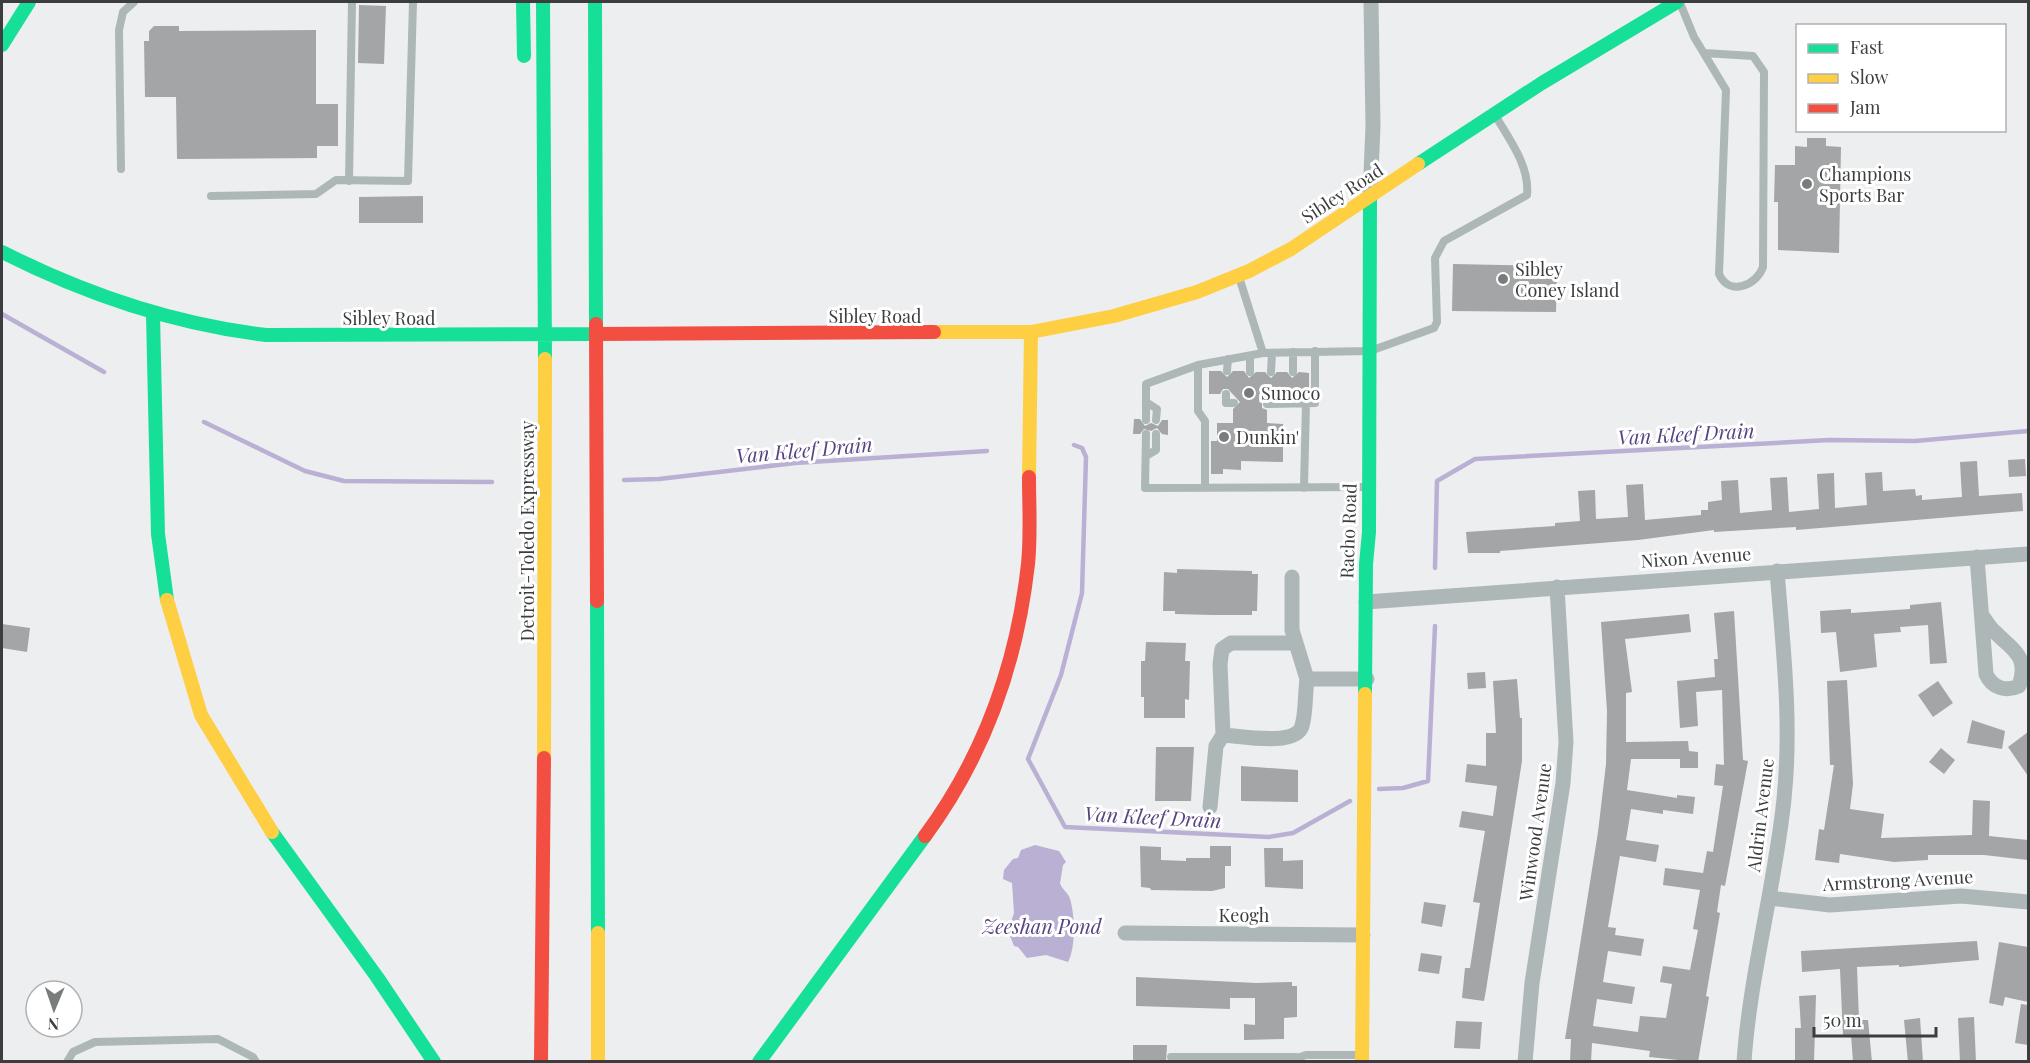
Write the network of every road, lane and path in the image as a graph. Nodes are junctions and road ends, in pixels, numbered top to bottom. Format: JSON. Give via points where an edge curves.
{"nodes":[{"id":1,"x":29,"y":2,"type":"edge"},
{"id":2,"x":134,"y":2,"type":"edge"},
{"id":3,"x":352,"y":2,"type":"edge"},
{"id":4,"x":413,"y":2,"type":"edge"},
{"id":5,"x":523,"y":2,"type":"edge"},
{"id":6,"x":543,"y":2,"type":"edge"},
{"id":7,"x":1371,"y":2,"type":"edge"},
{"id":8,"x":1678,"y":2,"type":"edge"},
{"id":9,"x":596,"y":3,"type":"edge"},
{"id":10,"x":2,"y":45,"type":"edge"},
{"id":11,"x":1704,"y":53,"type":"junction"},
{"id":12,"x":525,"y":75,"type":"dead end"},
{"id":13,"x":1495,"y":114,"type":"junction"},
{"id":14,"x":121,"y":169,"type":"dead end"},
{"id":15,"x":349,"y":181,"type":"junction"},
{"id":16,"x":212,"y":196,"type":"dead end"},
{"id":17,"x":1370,"y":197,"type":"junction"},
{"id":18,"x":531,"y":209,"type":"dead end"},
{"id":19,"x":2,"y":252,"type":"edge"},
{"id":20,"x":543,"y":271,"type":"junction"},
{"id":21,"x":1238,"y":276,"type":"junction"},
{"id":22,"x":153,"y":315,"type":"junction"},
{"id":23,"x":1031,"y":332,"type":"junction"},
{"id":24,"x":1315,"y":351,"type":"junction"},
{"id":25,"x":1370,"y":351,"type":"junction"},
{"id":26,"x":1293,"y":352,"type":"junction"},
{"id":27,"x":1267,"y":353,"type":"junction"},
{"id":28,"x":1250,"y":356,"type":"junction"},
{"id":29,"x":1228,"y":359,"type":"junction"},
{"id":30,"x":1198,"y":365,"type":"junction"},
{"id":31,"x":1227,"y":371,"type":"dead end"},
{"id":32,"x":1250,"y":372,"type":"dead end"},
{"id":33,"x":1271,"y":372,"type":"dead end"},
{"id":34,"x":1293,"y":372,"type":"dead end"},
{"id":35,"x":1226,"y":394,"type":"dead end"},
{"id":36,"x":1270,"y":401,"type":"dead end"},
{"id":37,"x":1146,"y":402,"type":"junction"},
{"id":38,"x":1234,"y":403,"type":"dead end"},
{"id":39,"x":1306,"y":403,"type":"junction"},
{"id":40,"x":1146,"y":420,"type":"dead end"},
{"id":41,"x":1156,"y":420,"type":"dead end"},
{"id":42,"x":1146,"y":434,"type":"dead end"},
{"id":43,"x":1156,"y":434,"type":"dead end"},
{"id":44,"x":1146,"y":456,"type":"junction"},
{"id":45,"x":1205,"y":486,"type":"junction"},
{"id":46,"x":1368,"y":487,"type":"junction"},
{"id":47,"x":1304,"y":488,"type":"junction"},
{"id":48,"x":2028,"y":554,"type":"edge"},
{"id":49,"x":1977,"y":557,"type":"junction"},
{"id":50,"x":1777,"y":571,"type":"junction"},
{"id":51,"x":1292,"y":577,"type":"dead end"},
{"id":52,"x":1557,"y":587,"type":"junction"},
{"id":53,"x":1366,"y":602,"type":"junction"},
{"id":54,"x":1983,"y":617,"type":"junction"},
{"id":55,"x":1296,"y":643,"type":"junction"},
{"id":56,"x":1307,"y":679,"type":"junction"},
{"id":57,"x":1366,"y":679,"type":"junction"},
{"id":58,"x":1223,"y":735,"type":"junction"},
{"id":59,"x":1210,"y":807,"type":"dead end"},
{"id":60,"x":1769,"y":898,"type":"junction"},
{"id":61,"x":2028,"y":902,"type":"edge"},
{"id":62,"x":1125,"y":933,"type":"dead end"},
{"id":63,"x":1363,"y":935,"type":"junction"},
{"id":64,"x":1171,"y":1057,"type":"dead end"},
{"id":65,"x":1362,"y":1058,"type":"edge"},
{"id":66,"x":1294,"y":1059,"type":"edge"},
{"id":67,"x":67,"y":1062,"type":"edge"},
{"id":68,"x":256,"y":1062,"type":"edge"},
{"id":69,"x":434,"y":1062,"type":"edge"},
{"id":70,"x":541,"y":1062,"type":"edge"},
{"id":71,"x":598,"y":1062,"type":"edge"},
{"id":72,"x":759,"y":1062,"type":"edge"},
{"id":73,"x":1525,"y":1062,"type":"edge"},
{"id":74,"x":1744,"y":1062,"type":"edge"}],
"edges":[{"from":1,"to":10,"type":"main road"},
{"from":2,"to":14,"type":"lane","via":[[123,12],[119,30]]},
{"from":3,"to":15,"type":"lane"},
{"from":4,"to":15,"type":"lane","via":[[408,181]]},
{"from":5,"to":12,"type":"main road"},
{"from":6,"to":20,"type":"main road","name":"Detroit-Toledo Expressway"},
{"from":7,"to":17,"type":"street","name":"Racho Road"},
{"from":8,"to":11,"type":"lane"},
{"from":8,"to":13,"type":"main road","name":"Sibley Road"},
{"from":9,"to":71,"type":"main road"},
{"from":11,"to":11,"type":"lane","via":[[1726,90],[1719,274],[1730,286],[1739,287],[1752,283],[1763,267],[1764,72],[1753,56]]},
{"from":13,"to":17,"type":"main road","name":"Sibley Road"},
{"from":13,"to":25,"type":"lane","via":[[1524,165],[1527,195],[1444,241],[1438,249],[1434,328]]},
{"from":15,"to":16,"type":"lane","via":[[336,180],[316,194]]},
{"from":17,"to":21,"type":"main road","name":"Sibley Road","via":[[1274,258]]},
{"from":17,"to":25,"type":"main road","name":"Racho Road"},
{"from":18,"to":20,"type":"main road"},
{"from":19,"to":22,"type":"main road","name":"Sibley Road","via":[[97,297]]},
{"from":20,"to":70,"type":"main road","name":"Detroit-Toledo Expressway","via":[[546,492]]},
{"from":21,"to":23,"type":"main road","name":"Sibley Road","via":[[1132,311]]},
{"from":21,"to":27,"type":"lane"},
{"from":22,"to":23,"type":"main road","name":"Sibley Road","via":[[209,328],[266,335]]},
{"from":22,"to":69,"type":"main road","via":[[158,534],[165,594],[201,715],[265,823]]},
{"from":23,"to":72,"type":"main road","via":[[1028,562],[1017,633],[991,720],[944,810]]},
{"from":24,"to":25,"type":"lane"},
{"from":24,"to":26,"type":"lane"},
{"from":24,"to":39,"type":"lane","via":[[1315,403]]},
{"from":25,"to":46,"type":"main road","name":"Racho Road"},
{"from":26,"to":27,"type":"lane"},
{"from":26,"to":34,"type":"lane"},
{"from":27,"to":28,"type":"lane"},
{"from":27,"to":33,"type":"lane"},
{"from":28,"to":29,"type":"lane"},
{"from":28,"to":32,"type":"lane"},
{"from":29,"to":30,"type":"lane"},
{"from":29,"to":31,"type":"lane"},
{"from":30,"to":37,"type":"lane","via":[[1146,384]]},
{"from":30,"to":45,"type":"lane","via":[[1198,411],[1205,420]]},
{"from":35,"to":38,"type":"lane","via":[[1226,403]]},
{"from":36,"to":39,"type":"lane","via":[[1293,399]]},
{"from":37,"to":40,"type":"lane"},
{"from":37,"to":41,"type":"lane","via":[[1157,409]]},
{"from":39,"to":47,"type":"lane"},
{"from":42,"to":44,"type":"lane"},
{"from":43,"to":44,"type":"lane","via":[[1156,450]]},
{"from":44,"to":45,"type":"lane","via":[[1145,488]]},
{"from":45,"to":47,"type":"lane"},
{"from":46,"to":47,"type":"lane"},
{"from":46,"to":53,"type":"main road","name":"Racho Road"},
{"from":48,"to":49,"type":"street","name":"Nixon Avenue"},
{"from":49,"to":50,"type":"street","name":"Nixon Avenue"},
{"from":49,"to":54,"type":"street"},
{"from":50,"to":52,"type":"street","name":"Nixon Avenue"},
{"from":50,"to":60,"type":"street","name":"Aldrin Avenue","via":[[1788,743]]},
{"from":51,"to":55,"type":"street","via":[[1292,630]]},
{"from":52,"to":53,"type":"street","name":"Nixon Avenue"},
{"from":52,"to":73,"type":"street","name":"Winwood Avenue","via":[[1566,742],[1532,983]]},
{"from":53,"to":57,"type":"main road","name":"Racho Road"},
{"from":54,"to":54,"type":"street","via":[[1989,681],[2007,689],[2019,686],[2027,675],[2025,655],[1995,633]]},
{"from":55,"to":56,"type":"street"},
{"from":55,"to":58,"type":"street","via":[[1231,643],[1222,649]]},
{"from":56,"to":57,"type":"street"},
{"from":56,"to":58,"type":"street","via":[[1298,733],[1286,739]]},
{"from":57,"to":63,"type":"main road","name":"Racho Road"},
{"from":58,"to":59,"type":"street","via":[[1216,746]]},
{"from":60,"to":61,"type":"street","name":"Armstrong Avenue","via":[[1830,905],[1961,896]]},
{"from":60,"to":74,"type":"street","name":"Aldrin Avenue"},
{"from":62,"to":63,"type":"street","name":"Keogh"},
{"from":63,"to":65,"type":"main road","name":"Racho Road"},
{"from":64,"to":66,"type":"lane"},
{"from":65,"to":66,"type":"lane","via":[[1306,1055]]},
{"from":67,"to":68,"type":"lane","via":[[73,1052],[95,1042],[218,1039]]}]}
